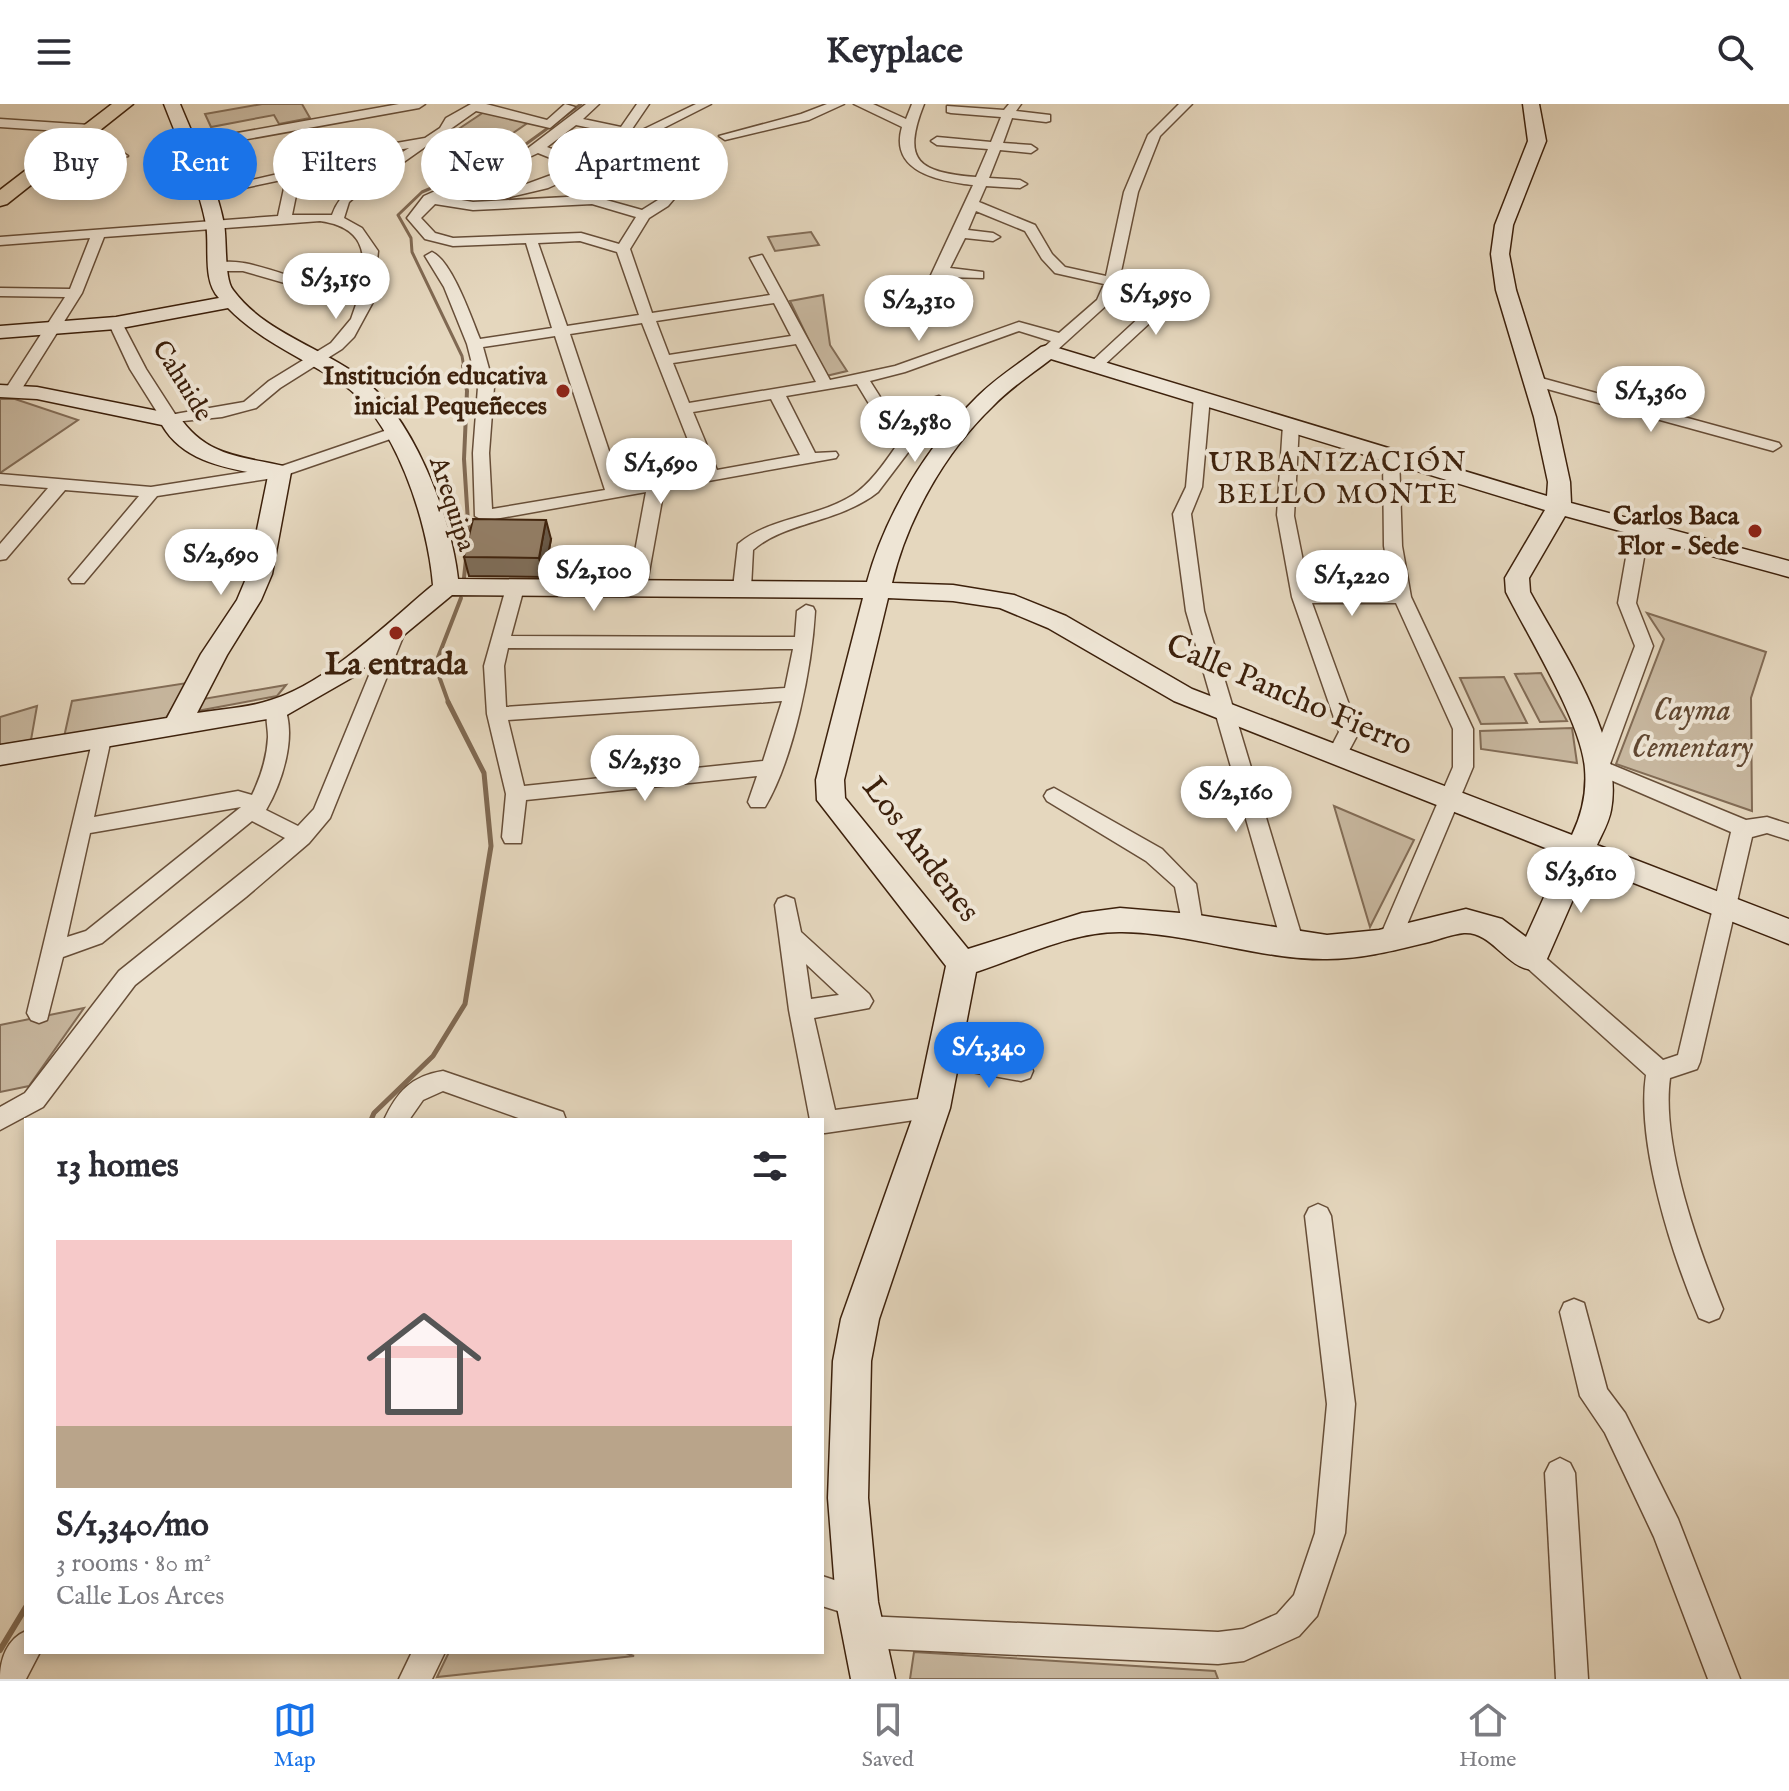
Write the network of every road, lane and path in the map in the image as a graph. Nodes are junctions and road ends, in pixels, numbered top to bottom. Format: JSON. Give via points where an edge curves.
{"nodes":[{"id":1,"x":103,"y":104,"type":"edge"},
{"id":2,"x":124,"y":104,"type":"edge"},
{"id":3,"x":172,"y":104,"type":"edge"},
{"id":4,"x":419,"y":104,"type":"edge"},
{"id":5,"x":573,"y":104,"type":"edge"},
{"id":6,"x":593,"y":104,"type":"edge"},
{"id":7,"x":643,"y":104,"type":"edge"},
{"id":8,"x":705,"y":104,"type":"edge"},
{"id":9,"x":838,"y":104,"type":"edge"},
{"id":10,"x":860,"y":104,"type":"edge"},
{"id":11,"x":918,"y":104,"type":"edge"},
{"id":12,"x":1186,"y":104,"type":"edge"},
{"id":13,"x":1531,"y":104,"type":"edge"},
{"id":14,"x":399,"y":106,"type":"edge"},
{"id":15,"x":476,"y":106,"type":"edge"},
{"id":16,"x":951,"y":109,"type":"dead end"},
{"id":17,"x":1012,"y":109,"type":"edge"},
{"id":18,"x":1046,"y":118,"type":"dead end"},
{"id":19,"x":327,"y":119,"type":"junction"},
{"id":20,"x":572,"y":120,"type":"junction"},
{"id":21,"x":906,"y":124,"type":"junction"},
{"id":22,"x":3,"y":126,"type":"edge"},
{"id":23,"x":81,"y":128,"type":"junction"},
{"id":24,"x":181,"y":128,"type":"edge"},
{"id":25,"x":334,"y":128,"type":"edge"},
{"id":26,"x":446,"y":128,"type":"edge"},
{"id":27,"x":614,"y":128,"type":"edge"},
{"id":28,"x":626,"y":128,"type":"edge"},
{"id":29,"x":656,"y":128,"type":"edge"},
{"id":30,"x":257,"y":132,"type":"edge"},
{"id":31,"x":728,"y":135,"type":"edge"},
{"id":32,"x":937,"y":141,"type":"dead end"},
{"id":33,"x":421,"y":146,"type":"edge"},
{"id":34,"x":995,"y":146,"type":"junction"},
{"id":35,"x":537,"y":148,"type":"junction"},
{"id":36,"x":1031,"y":149,"type":"dead end"},
{"id":37,"x":532,"y":151,"type":"edge"},
{"id":38,"x":548,"y":152,"type":"edge"},
{"id":39,"x":24,"y":169,"type":"edge"},
{"id":40,"x":24,"y":177,"type":"edge"},
{"id":41,"x":980,"y":181,"type":"junction"},
{"id":42,"x":548,"y":183,"type":"edge"},
{"id":43,"x":1020,"y":184,"type":"dead end"},
{"id":44,"x":0,"y":185,"type":"edge"},
{"id":45,"x":0,"y":200,"type":"edge"},
{"id":46,"x":208,"y":200,"type":"edge"},
{"id":47,"x":289,"y":200,"type":"edge"},
{"id":48,"x":428,"y":200,"type":"edge"},
{"id":49,"x":435,"y":200,"type":"edge"},
{"id":50,"x":593,"y":200,"type":"joint"},
{"id":51,"x":666,"y":200,"type":"edge"},
{"id":52,"x":971,"y":204,"type":"junction"},
{"id":53,"x":473,"y":206,"type":"junction"},
{"id":54,"x":644,"y":215,"type":"junction"},
{"id":55,"x":285,"y":217,"type":"junction"},
{"id":56,"x":337,"y":219,"type":"junction"},
{"id":57,"x":215,"y":225,"type":"junction"},
{"id":58,"x":960,"y":233,"type":"junction"},
{"id":59,"x":98,"y":235,"type":"junction"},
{"id":60,"x":993,"y":237,"type":"dead end"},
{"id":61,"x":0,"y":241,"type":"edge"},
{"id":62,"x":532,"y":244,"type":"dead end"},
{"id":63,"x":623,"y":249,"type":"junction"},
{"id":64,"x":432,"y":256,"type":"dead end"},
{"id":65,"x":757,"y":258,"type":"dead end"},
{"id":66,"x":217,"y":267,"type":"junction"},
{"id":67,"x":941,"y":272,"type":"junction"},
{"id":68,"x":978,"y":275,"type":"dead end"},
{"id":69,"x":1174,"y":278,"type":"dead end"},
{"id":70,"x":1112,"y":281,"type":"junction"},
{"id":71,"x":0,"y":292,"type":"edge"},
{"id":72,"x":75,"y":293,"type":"junction"},
{"id":73,"x":366,"y":293,"type":"junction"},
{"id":74,"x":778,"y":298,"type":"junction"},
{"id":75,"x":231,"y":301,"type":"junction"},
{"id":76,"x":923,"y":308,"type":"dead end"},
{"id":77,"x":647,"y":318,"type":"junction"},
{"id":78,"x":116,"y":324,"type":"junction"},
{"id":79,"x":50,"y":331,"type":"junction"},
{"id":80,"x":0,"y":332,"type":"edge"},
{"id":81,"x":561,"y":332,"type":"junction"},
{"id":82,"x":800,"y":339,"type":"junction"},
{"id":83,"x":475,"y":344,"type":"junction"},
{"id":84,"x":1055,"y":345,"type":"junction"},
{"id":85,"x":318,"y":359,"type":"junction"},
{"id":86,"x":664,"y":360,"type":"junction"},
{"id":87,"x":1096,"y":365,"type":"junction"},
{"id":88,"x":861,"y":379,"type":"junction"},
{"id":89,"x":1534,"y":381,"type":"junction"},
{"id":90,"x":825,"y":385,"type":"junction"},
{"id":91,"x":6,"y":391,"type":"edge"},
{"id":92,"x":776,"y":393,"type":"junction"},
{"id":93,"x":1202,"y":397,"type":"junction"},
{"id":94,"x":939,"y":401,"type":"dead end"},
{"id":95,"x":683,"y":409,"type":"junction"},
{"id":96,"x":170,"y":420,"type":"junction"},
{"id":97,"x":919,"y":425,"type":"junction"},
{"id":98,"x":1291,"y":425,"type":"junction"},
{"id":99,"x":396,"y":432,"type":"junction"},
{"id":100,"x":1773,"y":446,"type":"dead end"},
{"id":101,"x":830,"y":455,"type":"dead end"},
{"id":102,"x":1391,"y":455,"type":"junction"},
{"id":103,"x":810,"y":459,"type":"junction"},
{"id":104,"x":278,"y":471,"type":"junction"},
{"id":105,"x":711,"y":476,"type":"junction"},
{"id":106,"x":0,"y":479,"type":"edge"},
{"id":107,"x":61,"y":484,"type":"junction"},
{"id":108,"x":656,"y":486,"type":"junction"},
{"id":109,"x":151,"y":492,"type":"junction"},
{"id":110,"x":615,"y":493,"type":"junction"},
{"id":111,"x":1559,"y":507,"type":"junction"},
{"id":112,"x":1640,"y":529,"type":"junction"},
{"id":113,"x":0,"y":555,"type":"edge"},
{"id":114,"x":1789,"y":569,"type":"edge"},
{"id":115,"x":78,"y":579,"type":"dead end"},
{"id":116,"x":446,"y":587,"type":"junction"},
{"id":117,"x":515,"y":588,"type":"junction"},
{"id":118,"x":735,"y":588,"type":"junction"},
{"id":119,"x":637,"y":589,"type":"junction"},
{"id":120,"x":880,"y":590,"type":"junction"},
{"id":121,"x":1301,"y":597,"type":"junction"},
{"id":122,"x":1402,"y":597,"type":"junction"},
{"id":123,"x":806,"y":611,"type":"dead end"},
{"id":124,"x":398,"y":627,"type":"junction"},
{"id":125,"x":500,"y":642,"type":"junction"},
{"id":126,"x":805,"y":643,"type":"junction"},
{"id":127,"x":793,"y":694,"type":"junction"},
{"id":128,"x":276,"y":709,"type":"junction"},
{"id":129,"x":1224,"y":711,"type":"junction"},
{"id":130,"x":497,"y":714,"type":"junction"},
{"id":131,"x":176,"y":727,"type":"junction"},
{"id":132,"x":1599,"y":734,"type":"junction"},
{"id":133,"x":101,"y":739,"type":"junction"},
{"id":134,"x":0,"y":755,"type":"edge"},
{"id":135,"x":1337,"y":755,"type":"junction"},
{"id":136,"x":771,"y":767,"type":"junction"},
{"id":137,"x":1599,"y":767,"type":"junction"},
{"id":138,"x":516,"y":794,"type":"junction"},
{"id":139,"x":1054,"y":796,"type":"dead end"},
{"id":140,"x":1449,"y":798,"type":"junction"},
{"id":141,"x":758,"y":802,"type":"dead end"},
{"id":142,"x":255,"y":808,"type":"junction"},
{"id":143,"x":81,"y":827,"type":"junction"},
{"id":144,"x":1743,"y":828,"type":"junction"},
{"id":145,"x":1789,"y":832,"type":"edge"},
{"id":146,"x":301,"y":837,"type":"junction"},
{"id":147,"x":513,"y":837,"type":"dead end"},
{"id":148,"x":1581,"y":850,"type":"junction"},
{"id":149,"x":786,"y":905,"type":"dead end"},
{"id":150,"x":1726,"y":907,"type":"junction"},
{"id":151,"x":1192,"y":926,"type":"junction"},
{"id":152,"x":1789,"y":932,"type":"edge"},
{"id":153,"x":793,"y":938,"type":"junction"},
{"id":154,"x":1390,"y":939,"type":"junction"},
{"id":155,"x":1293,"y":944,"type":"junction"},
{"id":156,"x":53,"y":951,"type":"junction"},
{"id":157,"x":1532,"y":959,"type":"junction"},
{"id":158,"x":962,"y":964,"type":"junction"},
{"id":159,"x":801,"y":1010,"type":"junction"},
{"id":160,"x":39,"y":1013,"type":"dead end"},
{"id":161,"x":944,"y":1057,"type":"junction"},
{"id":162,"x":1021,"y":1071,"type":"dead end"},
{"id":163,"x":1659,"y":1071,"type":"junction"},
{"id":164,"x":933,"y":1108,"type":"junction"},
{"id":165,"x":397,"y":1118,"type":"edge"},
{"id":166,"x":548,"y":1118,"type":"edge"},
{"id":167,"x":822,"y":1118,"type":"edge"},
{"id":168,"x":0,"y":1119,"type":"edge"},
{"id":169,"x":824,"y":1122,"type":"edge"},
{"id":170,"x":1318,"y":1216,"type":"dead end"},
{"id":171,"x":1709,"y":1309,"type":"dead end"},
{"id":172,"x":1574,"y":1312,"type":"dead end"},
{"id":173,"x":1560,"y":1473,"type":"dead end"},
{"id":174,"x":848,"y":1608,"type":"edge"},
{"id":175,"x":24,"y":1651,"type":"edge"},
{"id":176,"x":8,"y":1679,"type":"edge"},
{"id":177,"x":873,"y":1679,"type":"edge"},
{"id":178,"x":1572,"y":1679,"type":"edge"},
{"id":179,"x":1724,"y":1679,"type":"edge"}],
"edges":[{"from":1,"to":23,"type":"main road"},
{"from":2,"to":23,"type":"main road"},
{"from":3,"to":24,"type":"street","name":"Arequipa"},
{"from":4,"to":14,"type":"street"},
{"from":5,"to":15,"type":"street","via":[[550,124]]},
{"from":6,"to":20,"type":"street"},
{"from":7,"to":28,"type":"street"},
{"from":8,"to":29,"type":"street"},
{"from":9,"to":31,"type":"street"},
{"from":10,"to":21,"type":"street"},
{"from":11,"to":21,"type":"street"},
{"from":12,"to":70,"type":"street","via":[[1154,135],[1131,192]]},
{"from":13,"to":89,"type":"street","via":[[1537,141],[1504,225],[1500,254]]},
{"from":14,"to":19,"type":"street"},
{"from":15,"to":26,"type":"street"},
{"from":16,"to":17,"type":"street"},
{"from":17,"to":18,"type":"street"},
{"from":17,"to":34,"type":"street"},
{"from":19,"to":25,"type":"street"},
{"from":19,"to":30,"type":"street"},
{"from":20,"to":27,"type":"street"},
{"from":20,"to":35,"type":"street"},
{"from":21,"to":41,"type":"street","via":[[906,157],[914,164],[942,176]]},
{"from":22,"to":23,"type":"street"},
{"from":32,"to":34,"type":"street"},
{"from":33,"to":56,"type":"street","via":[[352,192]]},
{"from":34,"to":36,"type":"street"},
{"from":34,"to":41,"type":"street"},
{"from":35,"to":37,"type":"street"},
{"from":35,"to":38,"type":"street"},
{"from":39,"to":44,"type":"main road"},
{"from":40,"to":45,"type":"main road"},
{"from":41,"to":43,"type":"street"},
{"from":41,"to":52,"type":"street"},
{"from":42,"to":53,"type":"street"},
{"from":46,"to":57,"type":"street","name":"Arequipa"},
{"from":47,"to":55,"type":"street"},
{"from":48,"to":63,"type":"street","via":[[414,218],[437,240],[581,237]]},
{"from":49,"to":53,"type":"street"},
{"from":50,"to":53,"type":"street"},
{"from":50,"to":54,"type":"street"},
{"from":51,"to":54,"type":"street"},
{"from":52,"to":58,"type":"street"},
{"from":52,"to":70,"type":"street","via":[[1030,228],[1057,271]]},
{"from":54,"to":63,"type":"street"},
{"from":55,"to":56,"type":"street"},
{"from":55,"to":57,"type":"street"},
{"from":56,"to":73,"type":"street","via":[[368,244]]},
{"from":57,"to":59,"type":"street"},
{"from":57,"to":66,"type":"street","name":"Arequipa"},
{"from":58,"to":60,"type":"street"},
{"from":58,"to":67,"type":"street"},
{"from":59,"to":61,"type":"street"},
{"from":59,"to":72,"type":"street"},
{"from":62,"to":81,"type":"street"},
{"from":63,"to":77,"type":"street"},
{"from":64,"to":83,"type":"street"},
{"from":65,"to":74,"type":"street"},
{"from":66,"to":73,"type":"street","via":[[244,267],[309,286]]},
{"from":66,"to":75,"type":"street","name":"Arequipa","via":[[221,289]]},
{"from":67,"to":68,"type":"street"},
{"from":67,"to":76,"type":"street"},
{"from":69,"to":87,"type":"street","via":[[1162,304]]},
{"from":70,"to":84,"type":"street","via":[[1103,302]]},
{"from":71,"to":72,"type":"street"},
{"from":72,"to":79,"type":"street"},
{"from":73,"to":85,"type":"street","via":[[357,326]]},
{"from":74,"to":77,"type":"street"},
{"from":74,"to":82,"type":"street"},
{"from":75,"to":78,"type":"street"},
{"from":75,"to":85,"type":"street","name":"Arequipa","via":[[271,334]]},
{"from":77,"to":81,"type":"street"},
{"from":77,"to":86,"type":"street"},
{"from":78,"to":79,"type":"street"},
{"from":78,"to":96,"type":"street","name":"Cahuide"},
{"from":79,"to":80,"type":"street"},
{"from":79,"to":91,"type":"street"},
{"from":81,"to":83,"type":"street"},
{"from":81,"to":110,"type":"street"},
{"from":82,"to":86,"type":"street"},
{"from":82,"to":90,"type":"street"},
{"from":83,"to":110,"type":"street","via":[[486,387],[484,516]]},
{"from":84,"to":87,"type":"street"},
{"from":84,"to":88,"type":"street","via":[[1019,326]]},
{"from":84,"to":120,"type":"street","via":[[985,401],[933,464],[888,549]]},
{"from":85,"to":96,"type":"street","via":[[250,404]]},
{"from":85,"to":99,"type":"street","name":"Arequipa","via":[[381,406]]},
{"from":86,"to":95,"type":"street"},
{"from":87,"to":93,"type":"street"},
{"from":88,"to":90,"type":"street"},
{"from":88,"to":97,"type":"street","via":[[883,414]]},
{"from":89,"to":100,"type":"street"},
{"from":89,"to":111,"type":"street","via":[[1559,482]]},
{"from":90,"to":92,"type":"street"},
{"from":91,"to":96,"type":"street"},
{"from":92,"to":95,"type":"street"},
{"from":92,"to":103,"type":"street"},
{"from":93,"to":98,"type":"street"},
{"from":93,"to":129,"type":"street","via":[[1194,487],[1182,514],[1195,611]]},
{"from":94,"to":97,"type":"street"},
{"from":95,"to":105,"type":"street"},
{"from":96,"to":104,"type":"street","name":"Cahuide","via":[[181,438],[204,453]]},
{"from":97,"to":118,"type":"street","via":[[860,500],[758,536],[744,548]]},
{"from":98,"to":102,"type":"street"},
{"from":98,"to":121,"type":"street","via":[[1287,517]]},
{"from":99,"to":104,"type":"street"},
{"from":99,"to":116,"type":"street","name":"Arequipa","via":[[422,486],[442,547]]},
{"from":101,"to":103,"type":"street"},
{"from":102,"to":111,"type":"street"},
{"from":102,"to":122,"type":"street","via":[[1393,546]]},
{"from":103,"to":105,"type":"street"},
{"from":104,"to":109,"type":"street"},
{"from":104,"to":131,"type":"street","via":[[260,574]]},
{"from":105,"to":108,"type":"street"},
{"from":106,"to":107,"type":"street"},
{"from":107,"to":109,"type":"street"},
{"from":107,"to":113,"type":"street"},
{"from":108,"to":110,"type":"street"},
{"from":108,"to":119,"type":"street"},
{"from":109,"to":115,"type":"street"},
{"from":111,"to":112,"type":"street"},
{"from":111,"to":132,"type":"street","via":[[1517,578],[1518,592]]},
{"from":112,"to":114,"type":"street"},
{"from":112,"to":132,"type":"street","via":[[1627,603],[1644,646]]},
{"from":116,"to":117,"type":"street","name":"Calle Pancho Fierro"},
{"from":116,"to":124,"type":"street"},
{"from":117,"to":119,"type":"street","name":"Calle Pancho Fierro"},
{"from":117,"to":125,"type":"street"},
{"from":118,"to":119,"type":"street","name":"Calle Pancho Fierro"},
{"from":118,"to":120,"type":"street","name":"Calle Pancho Fierro"},
{"from":120,"to":129,"type":"street","name":"Calle Pancho Fierro","via":[[1005,601],[1057,622],[1183,695]]},
{"from":120,"to":158,"type":"street","name":"Los Andenes","via":[[830,780],[831,800]]},
{"from":121,"to":122,"type":"street"},
{"from":121,"to":135,"type":"street","via":[[1349,732]]},
{"from":122,"to":140,"type":"street","via":[[1463,729],[1463,767]]},
{"from":123,"to":126,"type":"street"},
{"from":124,"to":128,"type":"street","via":[[333,680]]},
{"from":124,"to":146,"type":"street","via":[[323,813]]},
{"from":125,"to":126,"type":"street"},
{"from":125,"to":130,"type":"street","via":[[494,666]]},
{"from":126,"to":127,"type":"street"},
{"from":127,"to":130,"type":"street"},
{"from":127,"to":136,"type":"street"},
{"from":128,"to":131,"type":"street"},
{"from":128,"to":142,"type":"street","via":[[273,771]]},
{"from":129,"to":135,"type":"street","name":"Calle Pancho Fierro"},
{"from":129,"to":155,"type":"street"},
{"from":130,"to":138,"type":"street"},
{"from":131,"to":133,"type":"street"},
{"from":132,"to":137,"type":"street"},
{"from":133,"to":134,"type":"street"},
{"from":133,"to":143,"type":"street"},
{"from":135,"to":140,"type":"street","name":"Calle Pancho Fierro"},
{"from":136,"to":138,"type":"street"},
{"from":136,"to":141,"type":"street"},
{"from":137,"to":144,"type":"street"},
{"from":137,"to":148,"type":"street","via":[[1597,812]]},
{"from":138,"to":147,"type":"street"},
{"from":139,"to":151,"type":"street","via":[[1154,855],[1185,884]]},
{"from":140,"to":148,"type":"street","name":"Calle Pancho Fierro"},
{"from":140,"to":154,"type":"street"},
{"from":142,"to":143,"type":"street","via":[[238,799]]},
{"from":142,"to":146,"type":"street"},
{"from":142,"to":156,"type":"street","via":[[94,937]]},
{"from":143,"to":156,"type":"street"},
{"from":144,"to":145,"type":"street","via":[[1767,825]]},
{"from":144,"to":150,"type":"street"},
{"from":146,"to":168,"type":"street","via":[[127,978],[34,1100]]},
{"from":148,"to":150,"type":"street","name":"Calle Pancho Fierro"},
{"from":148,"to":157,"type":"street"},
{"from":149,"to":153,"type":"street"},
{"from":150,"to":152,"type":"street","name":"Calle Pancho Fierro"},
{"from":150,"to":163,"type":"street","via":[[1688,1062]]},
{"from":151,"to":155,"type":"street"},
{"from":151,"to":158,"type":"street","via":[[1100,921]]},
{"from":153,"to":159,"type":"street"},
{"from":153,"to":159,"type":"street","via":[[861,1001]]},
{"from":154,"to":155,"type":"street","via":[[1356,946]]},
{"from":154,"to":157,"type":"street","via":[[1466,921],[1491,927]]},
{"from":156,"to":160,"type":"street"},
{"from":157,"to":163,"type":"street"},
{"from":158,"to":161,"type":"street"},
{"from":159,"to":167,"type":"street"},
{"from":161,"to":162,"type":"street"},
{"from":161,"to":164,"type":"street"},
{"from":163,"to":171,"type":"street","via":[[1655,1102],[1665,1158]]},
{"from":164,"to":169,"type":"street"},
{"from":164,"to":174,"type":"street","via":[[860,1319],[852,1361]]},
{"from":165,"to":166,"type":"street","via":[[416,1089],[443,1081]]},
{"from":170,"to":174,"type":"street","via":[[1341,1404],[1330,1533],[1306,1605],[1288,1625],[1244,1645],[1218,1648]]},
{"from":172,"to":179,"type":"street","via":[[1594,1396],[1615,1423],[1667,1530]]},
{"from":173,"to":178,"type":"street"},
{"from":174,"to":177,"type":"street"},
{"from":175,"to":176,"type":"street"}]}
